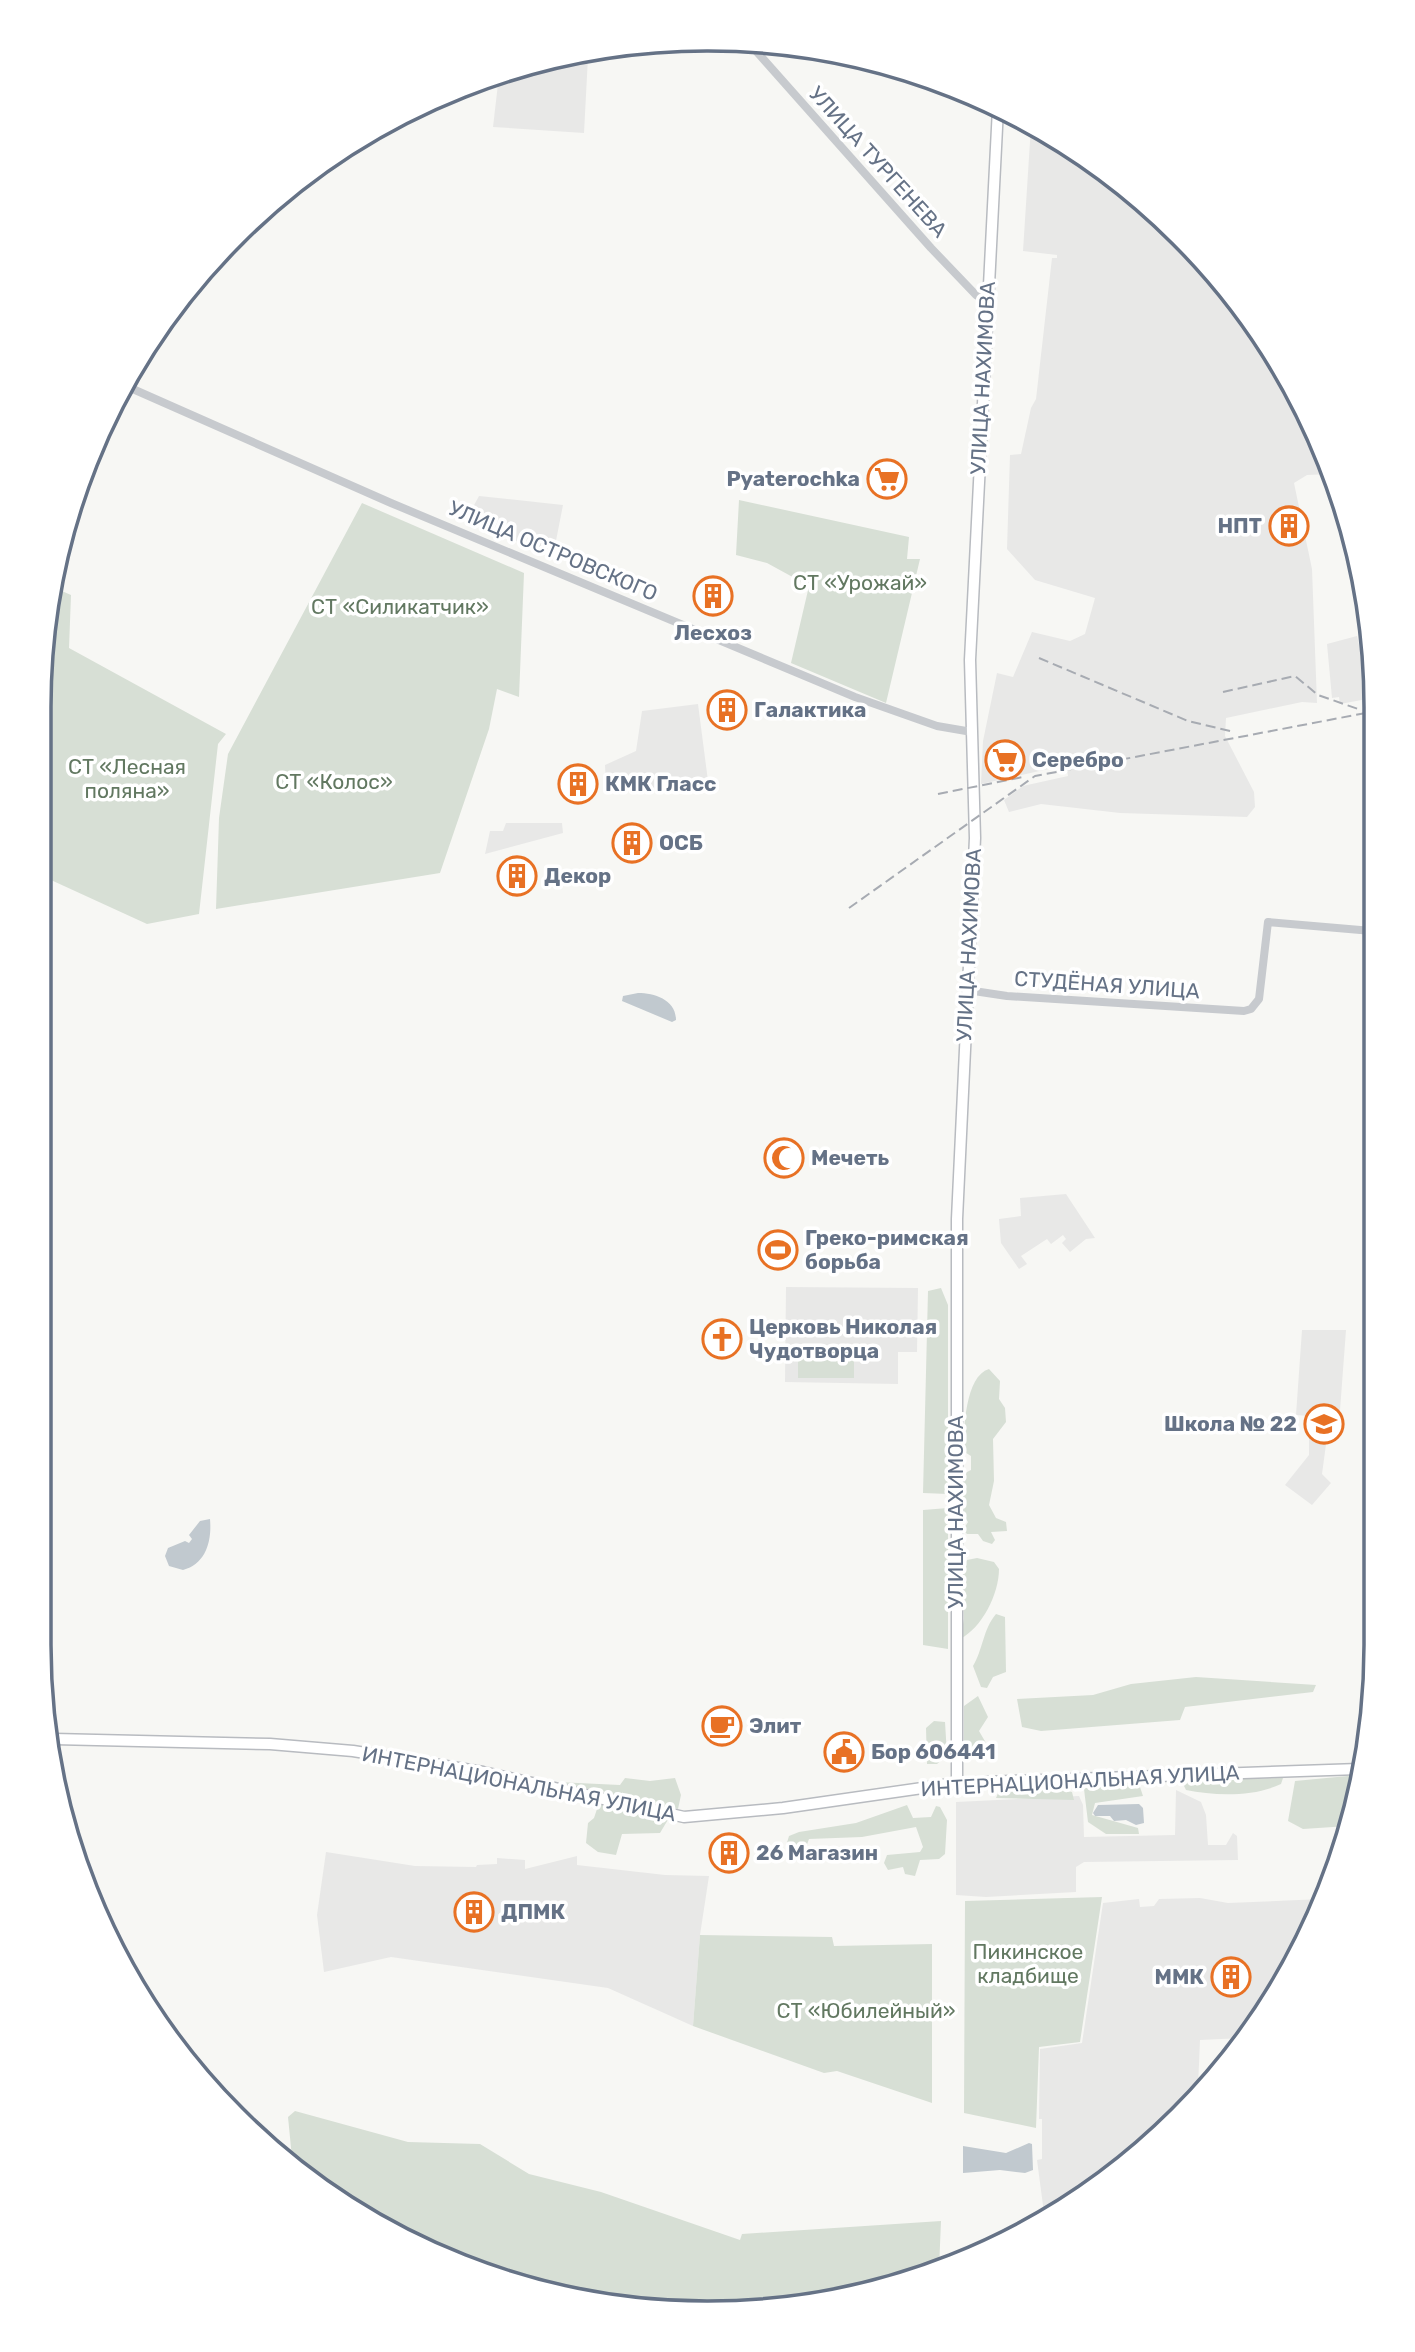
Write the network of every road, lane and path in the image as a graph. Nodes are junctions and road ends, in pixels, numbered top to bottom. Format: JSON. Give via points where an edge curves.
{"nodes":[{"id":1,"x":758,"y":53,"type":"edge"},
{"id":2,"x":997,"y":118,"type":"edge"},
{"id":3,"x":986,"y":301,"type":"junction"},
{"id":4,"x":134,"y":389,"type":"edge"},
{"id":5,"x":972,"y":732,"type":"junction"},
{"id":6,"x":1364,"y":931,"type":"edge"},
{"id":7,"x":967,"y":990,"type":"junction"},
{"id":8,"x":57,"y":1739,"type":"edge"},
{"id":9,"x":1353,"y":1769,"type":"edge"},
{"id":10,"x":957,"y":1783,"type":"junction"}],
"edges":[{"from":1,"to":3,"type":"street","name":"УЛИЦА ТУРГЕНЕВА","via":[[931,248]]},
{"from":2,"to":3,"type":"main road","name":"УЛИЦА НАХИМОВА"},
{"from":3,"to":5,"type":"main road","name":"УЛИЦА НАХИМОВА","via":[[971,618]]},
{"from":4,"to":5,"type":"street","name":"УЛИЦА ОСТРОВСКОГО","via":[[391,503],[855,697],[916,719]]},
{"from":5,"to":7,"type":"main road","name":"УЛИЦА НАХИМОВА","via":[[974,848]]},
{"from":6,"to":7,"type":"street","name":"СТУДЁНАЯ УЛИЦА","via":[[1268,922],[1259,999],[1244,1011]]},
{"from":7,"to":10,"type":"main road","name":"УЛИЦА НАХИМОВА","via":[[957,1230]]},
{"from":8,"to":10,"type":"main road","name":"ИНТЕРНАЦИОНАЛЬНАЯ УЛИЦА","via":[[270,1744],[353,1751],[483,1772],[684,1817]]},
{"from":9,"to":10,"type":"main road","name":"ИНТЕРНАЦИОНАЛЬНАЯ УЛИЦА"}]}
